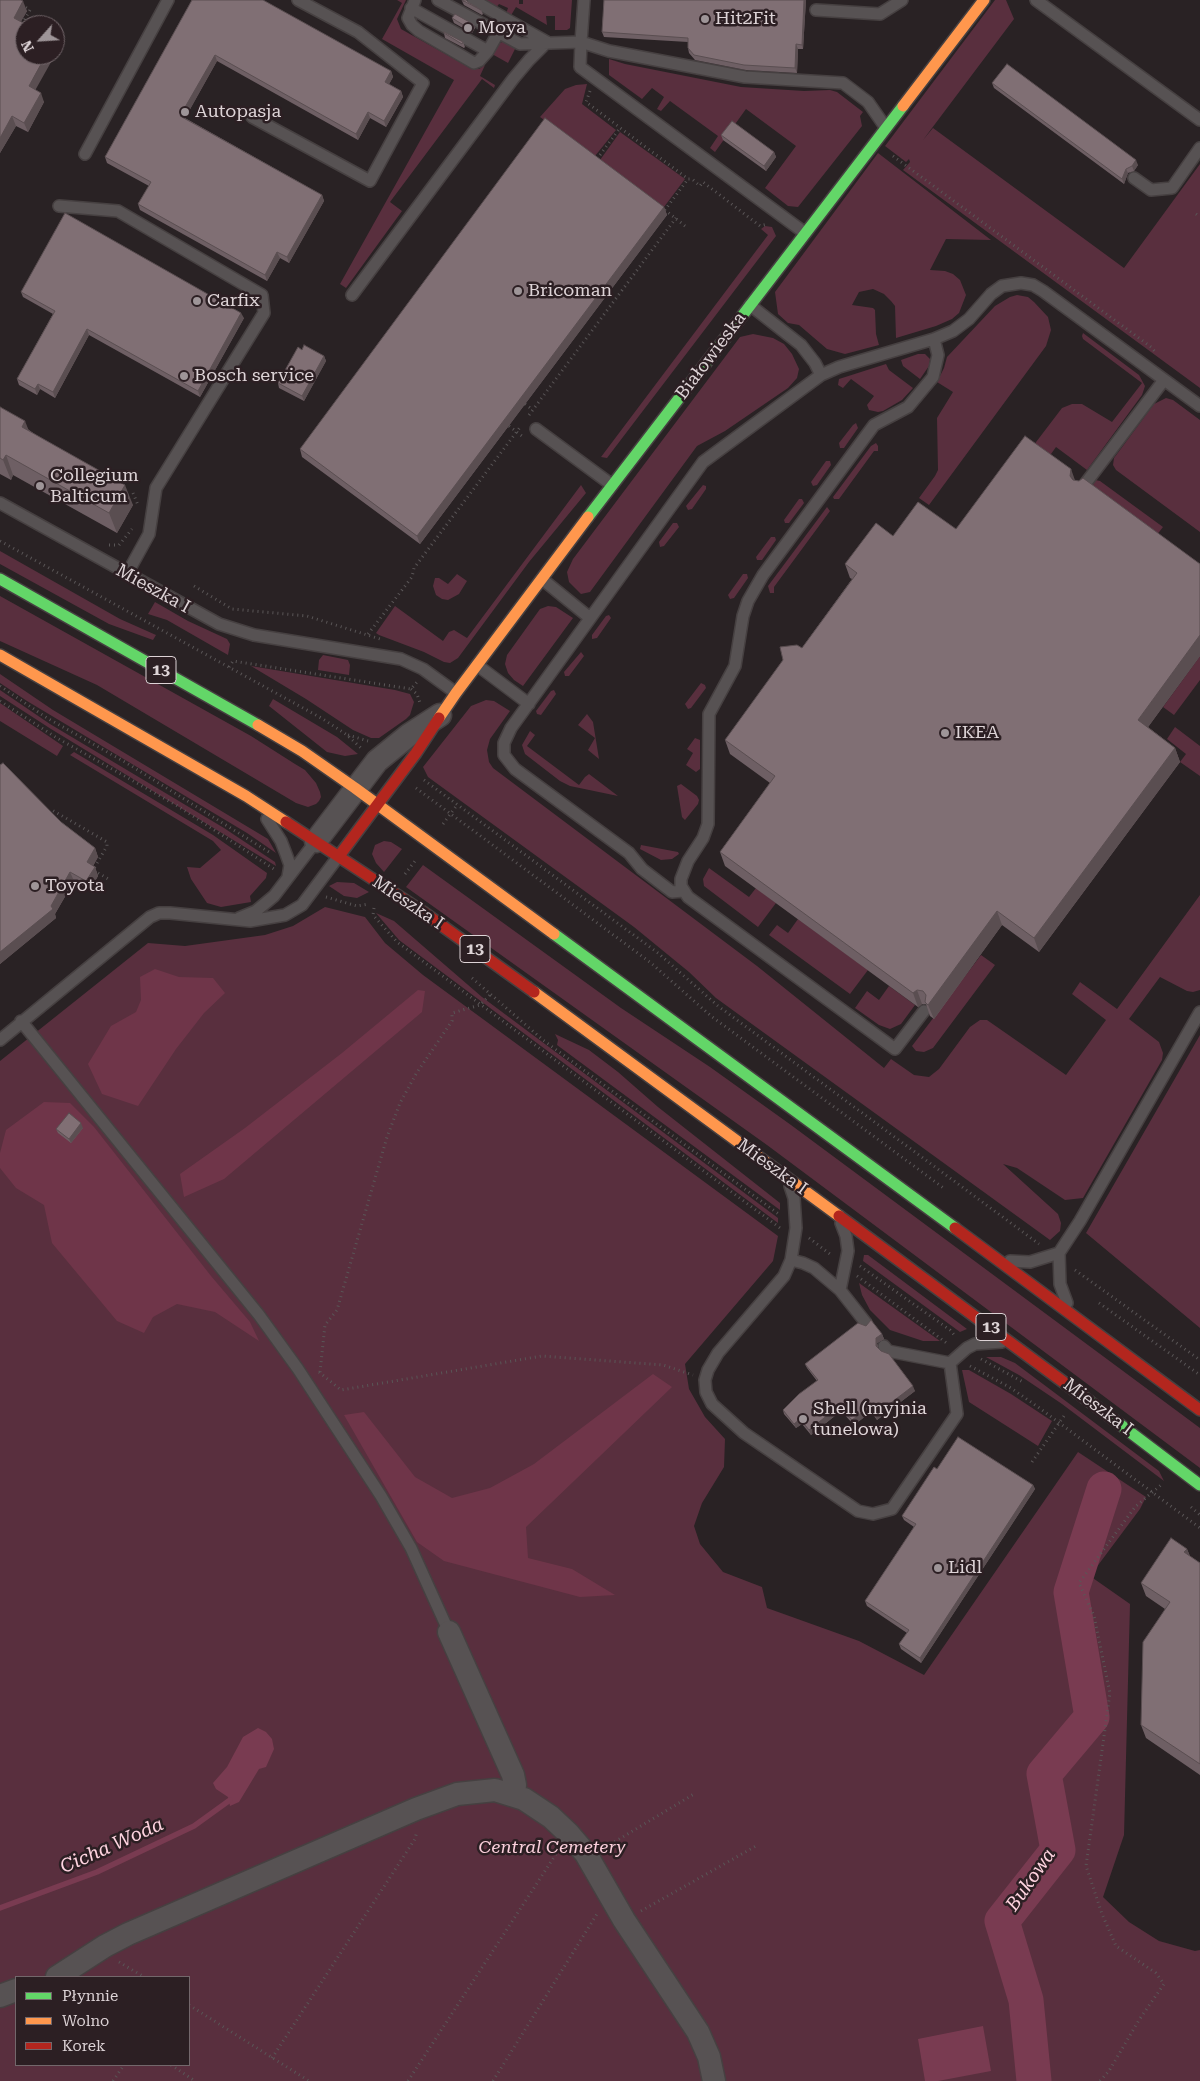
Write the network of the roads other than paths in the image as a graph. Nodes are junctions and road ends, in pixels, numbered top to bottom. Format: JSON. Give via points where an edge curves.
{"nodes":[{"id":1,"x":168,"y":0,"type":"edge"},
{"id":2,"x":298,"y":0,"type":"edge"},
{"id":3,"x":438,"y":0,"type":"edge"},
{"id":4,"x":473,"y":0,"type":"edge"},
{"id":5,"x":584,"y":0,"type":"edge"},
{"id":6,"x":902,"y":0,"type":"edge"},
{"id":7,"x":984,"y":0,"type":"edge"},
{"id":8,"x":1036,"y":0,"type":"edge"},
{"id":9,"x":413,"y":4,"type":"edge"},
{"id":10,"x":816,"y":10,"type":"dead end"},
{"id":11,"x":506,"y":19,"type":"junction"},
{"id":12,"x":499,"y":33,"type":"junction"},
{"id":13,"x":547,"y":42,"type":"junction"},
{"id":14,"x":581,"y":42,"type":"junction"},
{"id":15,"x":488,"y":51,"type":"junction"},
{"id":16,"x":252,"y":117,"type":"dead end"},
{"id":17,"x":1200,"y":120,"type":"edge"},
{"id":18,"x":886,"y":128,"type":"junction"},
{"id":19,"x":1200,"y":148,"type":"edge"},
{"id":20,"x":85,"y":154,"type":"dead end"},
{"id":21,"x":1134,"y":178,"type":"dead end"},
{"id":22,"x":59,"y":206,"type":"dead end"},
{"id":23,"x":805,"y":233,"type":"junction"},
{"id":24,"x":352,"y":295,"type":"dead end"},
{"id":25,"x":750,"y":304,"type":"junction"},
{"id":26,"x":934,"y":339,"type":"junction"},
{"id":27,"x":821,"y":375,"type":"junction"},
{"id":28,"x":1164,"y":380,"type":"junction"},
{"id":29,"x":1200,"y":406,"type":"edge"},
{"id":30,"x":536,"y":429,"type":"dead end"},
{"id":31,"x":612,"y":485,"type":"junction"},
{"id":32,"x":1082,"y":488,"type":"edge"},
{"id":33,"x":0,"y":503,"type":"edge"},
{"id":34,"x":127,"y":574,"type":"junction"},
{"id":35,"x":0,"y":579,"type":"edge"},
{"id":36,"x":542,"y":579,"type":"junction"},
{"id":37,"x":590,"y":618,"type":"junction"},
{"id":38,"x":0,"y":655,"type":"edge"},
{"id":39,"x":477,"y":665,"type":"junction"},
{"id":40,"x":456,"y":693,"type":"junction"},
{"id":41,"x":528,"y":704,"type":"junction"},
{"id":42,"x":440,"y":714,"type":"junction"},
{"id":43,"x":355,"y":788,"type":"junction"},
{"id":44,"x":246,"y":796,"type":"junction"},
{"id":45,"x":378,"y":804,"type":"junction"},
{"id":46,"x":316,"y":841,"type":"junction"},
{"id":47,"x":339,"y":856,"type":"junction"},
{"id":48,"x":283,"y":874,"type":"junction"},
{"id":49,"x":683,"y":891,"type":"junction"},
{"id":50,"x":232,"y":919,"type":"junction"},
{"id":51,"x":924,"y":1011,"type":"edge"},
{"id":52,"x":1200,"y":1012,"type":"edge"},
{"id":53,"x":21,"y":1022,"type":"junction"},
{"id":54,"x":0,"y":1040,"type":"edge"},
{"id":55,"x":780,"y":1172,"type":"junction"},
{"id":56,"x":836,"y":1213,"type":"junction"},
{"id":57,"x":1057,"y":1255,"type":"junction"},
{"id":58,"x":996,"y":1258,"type":"junction"},
{"id":59,"x":791,"y":1260,"type":"junction"},
{"id":60,"x":840,"y":1290,"type":"junction"},
{"id":61,"x":1072,"y":1314,"type":"junction"},
{"id":62,"x":866,"y":1323,"type":"edge"},
{"id":63,"x":1014,"y":1343,"type":"junction"},
{"id":64,"x":884,"y":1346,"type":"dead end"},
{"id":65,"x":950,"y":1364,"type":"junction"},
{"id":66,"x":1200,"y":1410,"type":"edge"},
{"id":67,"x":1200,"y":1485,"type":"edge"},
{"id":68,"x":449,"y":1632,"type":"joint"},
{"id":69,"x":514,"y":1794,"type":"junction"},
{"id":70,"x":59,"y":1976,"type":"edge"},
{"id":71,"x":15,"y":1990,"type":"edge"},
{"id":72,"x":0,"y":1996,"type":"edge"},
{"id":73,"x":714,"y":2081,"type":"edge"}],
"edges":[{"from":1,"to":20,"type":"lane"},
{"from":2,"to":16,"type":"lane","via":[[358,32],[423,84],[370,181]]},
{"from":3,"to":12,"type":"lane"},
{"from":4,"to":11,"type":"lane"},
{"from":5,"to":14,"type":"lane"},
{"from":6,"to":10,"type":"lane","via":[[880,14]]},
{"from":7,"to":18,"type":"main road","name":"Białowieska"},
{"from":8,"to":17,"type":"lane"},
{"from":9,"to":15,"type":"lane"},
{"from":9,"to":15,"type":"lane","via":[[408,18],[419,31],[474,63]]},
{"from":11,"to":12,"type":"lane"},
{"from":11,"to":13,"type":"lane"},
{"from":12,"to":13,"type":"lane","via":[[520,44]]},
{"from":12,"to":15,"type":"lane"},
{"from":13,"to":14,"type":"lane"},
{"from":13,"to":24,"type":"lane","via":[[513,79]]},
{"from":14,"to":18,"type":"lane","via":[[633,56],[745,78],[843,83],[868,102]]},
{"from":14,"to":23,"type":"lane","via":[[580,66]]},
{"from":18,"to":23,"type":"main road","name":"Białowieska"},
{"from":19,"to":21,"type":"lane","via":[[1172,188],[1151,190]]},
{"from":22,"to":34,"type":"lane","via":[[118,211],[262,295],[264,313],[156,488],[149,534]]},
{"from":23,"to":25,"type":"main road","name":"Białowieska"},
{"from":25,"to":27,"type":"lane","via":[[801,345]]},
{"from":25,"to":31,"type":"main road","name":"Białowieska"},
{"from":26,"to":27,"type":"lane"},
{"from":26,"to":28,"type":"lane","via":[[958,328],[1002,286],[1033,285]]},
{"from":26,"to":49,"type":"lane","via":[[938,362],[933,377],[908,406],[874,425],[763,575],[748,601],[735,666],[709,714],[708,824],[704,838],[683,871]]},
{"from":27,"to":37,"type":"lane","via":[[702,462]]},
{"from":28,"to":29,"type":"lane"},
{"from":28,"to":32,"type":"lane"},
{"from":30,"to":31,"type":"lane"},
{"from":31,"to":36,"type":"main road","name":"Białowieska"},
{"from":33,"to":34,"type":"lane","name":"Mieszka I"},
{"from":34,"to":40,"type":"lane","name":"Mieszka I","via":[[237,631],[401,660],[423,669]]},
{"from":35,"to":43,"type":"main road","number":"13","via":[[252,721]]},
{"from":36,"to":37,"type":"lane"},
{"from":36,"to":39,"type":"main road","name":"Białowieska"},
{"from":37,"to":41,"type":"lane"},
{"from":38,"to":44,"type":"main road","name":"Mieszka I","number":"13"},
{"from":39,"to":40,"type":"main road","name":"Białowieska"},
{"from":39,"to":41,"type":"lane"},
{"from":40,"to":42,"type":"main road","name":"Białowieska"},
{"from":41,"to":49,"type":"lane","via":[[506,738],[504,756],[507,760],[629,853],[642,869],[672,892]]},
{"from":42,"to":43,"type":"street","name":"Białowieska","via":[[386,753]]},
{"from":42,"to":45,"type":"main road","name":"Białowieska"},
{"from":43,"to":45,"type":"main road","number":"13"},
{"from":43,"to":46,"type":"street"},
{"from":44,"to":46,"type":"main road","name":"Mieszka I","number":"13"},
{"from":44,"to":48,"type":"lane","name":"Mieszka I","via":[[266,817],[281,841],[290,865]]},
{"from":45,"to":47,"type":"main road"},
{"from":45,"to":58,"type":"main road","number":"13"},
{"from":46,"to":47,"type":"main road","name":"Mieszka I","number":"13"},
{"from":46,"to":48,"type":"lane"},
{"from":47,"to":50,"type":"lane","via":[[302,905],[293,911],[275,918]]},
{"from":47,"to":55,"type":"main road","name":"Mieszka I","number":"13","via":[[487,958]]},
{"from":48,"to":50,"type":"lane","via":[[274,896],[261,908]]},
{"from":49,"to":51,"type":"lane","via":[[896,1049]]},
{"from":50,"to":53,"type":"lane","via":[[159,913],[150,917]]},
{"from":52,"to":57,"type":"lane","via":[[1080,1221]]},
{"from":53,"to":54,"type":"lane"},
{"from":53,"to":68,"type":"lane","via":[[259,1315],[298,1369],[411,1548]]},
{"from":55,"to":56,"type":"main road","name":"Mieszka I","number":"13"},
{"from":55,"to":59,"type":"lane","via":[[794,1198],[796,1234]]},
{"from":56,"to":60,"type":"lane","via":[[846,1236],[848,1251]]},
{"from":56,"to":63,"type":"main road","name":"Mieszka I","number":"13"},
{"from":57,"to":58,"type":"lane","via":[[1030,1262]]},
{"from":57,"to":61,"type":"lane","via":[[1060,1284]]},
{"from":58,"to":61,"type":"main road","number":"13"},
{"from":59,"to":60,"type":"lane","via":[[814,1268]]},
{"from":59,"to":65,"type":"lane","via":[[784,1276],[718,1352],[708,1370],[706,1392],[712,1404],[744,1433],[858,1511],[873,1514],[892,1509],[957,1414]]},
{"from":60,"to":62,"type":"lane"},
{"from":61,"to":66,"type":"main road","number":"13"},
{"from":63,"to":65,"type":"lane","via":[[975,1344]]},
{"from":63,"to":67,"type":"main road","name":"Mieszka I","number":"13"},
{"from":64,"to":65,"type":"lane","via":[[888,1351]]},
{"from":68,"to":69,"type":"street","via":[[510,1769]]},
{"from":69,"to":70,"type":"street","via":[[495,1790],[470,1791],[441,1799],[128,1934]]},
{"from":69,"to":73,"type":"street","via":[[551,1817],[588,1858],[624,1920],[698,2032]]},
{"from":71,"to":72,"type":"street"}]}
